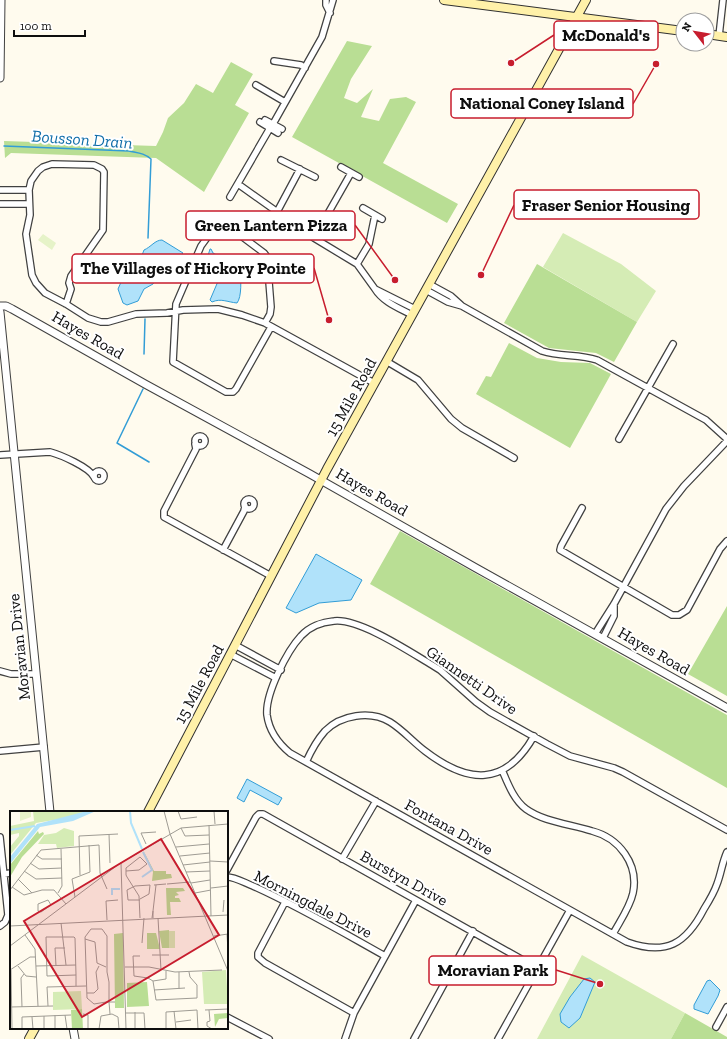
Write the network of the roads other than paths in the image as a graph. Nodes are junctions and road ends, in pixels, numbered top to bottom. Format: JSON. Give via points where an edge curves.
{"nodes":[{"id":1,"x":1,"y":0,"type":"edge"},
{"id":2,"x":326,"y":0,"type":"edge"},
{"id":3,"x":333,"y":0,"type":"edge"},
{"id":4,"x":444,"y":0,"type":"edge"},
{"id":5,"x":586,"y":0,"type":"edge"},
{"id":6,"x":724,"y":0,"type":"edge"},
{"id":7,"x":330,"y":13,"type":"junction"},
{"id":8,"x":577,"y":17,"type":"junction"},
{"id":9,"x":675,"y":30,"type":"edge"},
{"id":10,"x":723,"y":36,"type":"edge"},
{"id":11,"x":274,"y":61,"type":"dead end"},
{"id":12,"x":305,"y":68,"type":"junction"},
{"id":13,"x":0,"y":78,"type":"edge"},
{"id":14,"x":256,"y":85,"type":"dead end"},
{"id":15,"x":285,"y":102,"type":"junction"},
{"id":16,"x":263,"y":121,"type":"dead end"},
{"id":17,"x":271,"y":126,"type":"junction"},
{"id":18,"x":280,"y":131,"type":"dead end"},
{"id":19,"x":281,"y":160,"type":"dead end"},
{"id":20,"x":341,"y":167,"type":"dead end"},
{"id":21,"x":300,"y":169,"type":"junction"},
{"id":22,"x":351,"y":172,"type":"junction"},
{"id":23,"x":315,"y":177,"type":"dead end"},
{"id":24,"x":359,"y":177,"type":"dead end"},
{"id":25,"x":238,"y":184,"type":"junction"},
{"id":26,"x":0,"y":190,"type":"edge"},
{"id":27,"x":29,"y":190,"type":"junction"},
{"id":28,"x":230,"y":197,"type":"dead end"},
{"id":29,"x":0,"y":204,"type":"edge"},
{"id":30,"x":29,"y":204,"type":"junction"},
{"id":31,"x":363,"y":208,"type":"dead end"},
{"id":32,"x":277,"y":212,"type":"junction"},
{"id":33,"x":375,"y":215,"type":"junction"},
{"id":34,"x":382,"y":219,"type":"dead end"},
{"id":35,"x":314,"y":238,"type":"junction"},
{"id":36,"x":357,"y":264,"type":"junction"},
{"id":37,"x":428,"y":287,"type":"junction"},
{"id":38,"x":66,"y":304,"type":"junction"},
{"id":39,"x":0,"y":306,"type":"edge"},
{"id":40,"x":0,"y":312,"type":"edge"},
{"id":41,"x":175,"y":312,"type":"junction"},
{"id":42,"x":414,"y":312,"type":"junction"},
{"id":43,"x":265,"y":324,"type":"junction"},
{"id":44,"x":271,"y":327,"type":"junction"},
{"id":45,"x":673,"y":344,"type":"dead end"},
{"id":46,"x":386,"y":362,"type":"junction"},
{"id":47,"x":3,"y":367,"type":"edge"},
{"id":48,"x":374,"y":383,"type":"junction"},
{"id":49,"x":648,"y":387,"type":"junction"},
{"id":50,"x":619,"y":439,"type":"dead end"},
{"id":51,"x":727,"y":440,"type":"edge"},
{"id":52,"x":197,"y":446,"type":"dead end"},
{"id":53,"x":14,"y":455,"type":"junction"},
{"id":54,"x":0,"y":456,"type":"edge"},
{"id":55,"x":514,"y":458,"type":"dead end"},
{"id":56,"x":90,"y":471,"type":"junction"},
{"id":57,"x":97,"y":471,"type":"junction"},
{"id":58,"x":94,"y":477,"type":"junction"},
{"id":59,"x":322,"y":480,"type":"junction"},
{"id":60,"x":582,"y":508,"type":"dead end"},
{"id":61,"x":246,"y":509,"type":"dead end"},
{"id":62,"x":727,"y":541,"type":"edge"},
{"id":63,"x":223,"y":550,"type":"junction"},
{"id":64,"x":271,"y":576,"type":"junction"},
{"id":65,"x":623,"y":587,"type":"junction"},
{"id":66,"x":614,"y":604,"type":"junction"},
{"id":67,"x":595,"y":634,"type":"junction"},
{"id":68,"x":602,"y":638,"type":"junction"},
{"id":69,"x":235,"y":645,"type":"junction"},
{"id":70,"x":230,"y":654,"type":"junction"},
{"id":71,"x":281,"y":670,"type":"junction"},
{"id":72,"x":0,"y":671,"type":"edge"},
{"id":73,"x":36,"y":674,"type":"junction"},
{"id":74,"x":276,"y":678,"type":"junction"},
{"id":75,"x":727,"y":708,"type":"edge"},
{"id":76,"x":534,"y":736,"type":"junction"},
{"id":77,"x":44,"y":747,"type":"junction"},
{"id":78,"x":0,"y":751,"type":"edge"},
{"id":79,"x":306,"y":762,"type":"junction"},
{"id":80,"x":502,"y":770,"type":"junction"},
{"id":81,"x":376,"y":801,"type":"junction"},
{"id":82,"x":50,"y":811,"type":"edge"},
{"id":83,"x":149,"y":811,"type":"edge"},
{"id":84,"x":727,"y":830,"type":"edge"},
{"id":85,"x":0,"y":838,"type":"edge"},
{"id":86,"x":727,"y":852,"type":"edge"},
{"id":87,"x":342,"y":859,"type":"junction"},
{"id":88,"x":10,"y":868,"type":"edge"},
{"id":89,"x":228,"y":868,"type":"edge"},
{"id":90,"x":4,"y":871,"type":"junction"},
{"id":91,"x":10,"y":873,"type":"edge"},
{"id":92,"x":228,"y":877,"type":"edge"},
{"id":93,"x":416,"y":900,"type":"junction"},
{"id":94,"x":285,"y":902,"type":"junction"},
{"id":95,"x":570,"y":910,"type":"junction"},
{"id":96,"x":0,"y":926,"type":"edge"},
{"id":97,"x":473,"y":931,"type":"junction"},
{"id":98,"x":613,"y":934,"type":"junction"},
{"id":99,"x":385,"y":956,"type":"junction"},
{"id":100,"x":537,"y":968,"type":"junction"},
{"id":101,"x":727,"y":1007,"type":"edge"},
{"id":102,"x":354,"y":1013,"type":"junction"},
{"id":103,"x":228,"y":1018,"type":"edge"},
{"id":104,"x":716,"y":1026,"type":"dead end"},
{"id":105,"x":34,"y":1029,"type":"edge"},
{"id":106,"x":73,"y":1029,"type":"edge"},
{"id":107,"x":29,"y":1039,"type":"edge"},
{"id":108,"x":74,"y":1039,"type":"edge"},
{"id":109,"x":269,"y":1039,"type":"edge"},
{"id":110,"x":345,"y":1039,"type":"edge"},
{"id":111,"x":414,"y":1039,"type":"edge"},
{"id":112,"x":498,"y":1039,"type":"edge"}],
"edges":[{"from":1,"to":13,"type":"street"},
{"from":2,"to":7,"type":"street"},
{"from":3,"to":7,"type":"street"},
{"from":4,"to":8,"type":"main road"},
{"from":5,"to":8,"type":"main road","name":"15 Mile Road"},
{"from":6,"to":10,"type":"street"},
{"from":7,"to":12,"type":"street","via":[[322,37]]},
{"from":8,"to":9,"type":"main road"},
{"from":8,"to":37,"type":"main road","name":"15 Mile Road"},
{"from":11,"to":12,"type":"street","via":[[301,65]]},
{"from":12,"to":15,"type":"street"},
{"from":14,"to":15,"type":"street"},
{"from":15,"to":17,"type":"street"},
{"from":16,"to":17,"type":"street"},
{"from":17,"to":18,"type":"street"},
{"from":17,"to":25,"type":"street"},
{"from":19,"to":21,"type":"street"},
{"from":20,"to":22,"type":"street"},
{"from":21,"to":23,"type":"street"},
{"from":21,"to":32,"type":"street"},
{"from":22,"to":24,"type":"street"},
{"from":22,"to":35,"type":"street"},
{"from":25,"to":28,"type":"street"},
{"from":25,"to":32,"type":"street"},
{"from":26,"to":27,"type":"street"},
{"from":27,"to":30,"type":"street"},
{"from":27,"to":38,"type":"street","via":[[34,176],[47,165],[94,165],[104,172],[103,230],[71,276],[71,289]]},
{"from":29,"to":30,"type":"street"},
{"from":30,"to":38,"type":"street","via":[[30,215],[26,234],[32,275],[45,293]]},
{"from":31,"to":33,"type":"street"},
{"from":32,"to":35,"type":"street"},
{"from":33,"to":34,"type":"street"},
{"from":33,"to":36,"type":"street","via":[[369,244]]},
{"from":35,"to":36,"type":"street"},
{"from":36,"to":42,"type":"street","via":[[381,298]]},
{"from":37,"to":42,"type":"main road","name":"15 Mile Road"},
{"from":37,"to":49,"type":"street","via":[[448,302],[462,306],[542,351],[556,355],[592,358]]},
{"from":38,"to":41,"type":"street","via":[[88,318],[101,322],[136,314]]},
{"from":39,"to":59,"type":"street","name":"Hayes Road","via":[[12,309]]},
{"from":40,"to":47,"type":"street","name":"Moravian Drive"},
{"from":41,"to":43,"type":"street","via":[[218,309]]},
{"from":41,"to":43,"type":"street","via":[[176,304],[201,246],[220,220],[267,257],[271,310]]},
{"from":41,"to":44,"type":"street","via":[[173,362],[229,393],[236,389]]},
{"from":42,"to":46,"type":"main road","name":"15 Mile Road"},
{"from":43,"to":44,"type":"street"},
{"from":44,"to":48,"type":"street"},
{"from":45,"to":49,"type":"street"},
{"from":46,"to":48,"type":"main road","name":"15 Mile Road"},
{"from":46,"to":55,"type":"street","via":[[418,380],[451,419],[462,428]]},
{"from":47,"to":53,"type":"street","name":"Moravian Drive"},
{"from":48,"to":59,"type":"main road","name":"15 Mile Road"},
{"from":49,"to":50,"type":"street"},
{"from":49,"to":51,"type":"street","via":[[706,420]]},
{"from":51,"to":65,"type":"street","via":[[675,496]]},
{"from":52,"to":63,"type":"street","via":[[163,515]]},
{"from":53,"to":54,"type":"street"},
{"from":53,"to":56,"type":"street","via":[[50,452]]},
{"from":53,"to":73,"type":"street","name":"Moravian Drive"},
{"from":56,"to":57,"type":"street"},
{"from":56,"to":58,"type":"street"},
{"from":57,"to":58,"type":"street"},
{"from":57,"to":58,"type":"street","via":[[103,473],[103,479],[97,481]]},
{"from":59,"to":64,"type":"main road","name":"15 Mile Road"},
{"from":59,"to":67,"type":"street","name":"Hayes Road"},
{"from":60,"to":65,"type":"street","via":[[560,550]]},
{"from":61,"to":63,"type":"street"},
{"from":62,"to":65,"type":"street","via":[[720,549],[687,610],[679,615],[667,613]]},
{"from":63,"to":64,"type":"street"},
{"from":64,"to":69,"type":"main road","name":"15 Mile Road"},
{"from":65,"to":66,"type":"street"},
{"from":66,"to":67,"type":"street"},
{"from":66,"to":68,"type":"street","via":[[614,616]]},
{"from":67,"to":68,"type":"street","name":"Hayes Road"},
{"from":68,"to":75,"type":"street","name":"Hayes Road"},
{"from":69,"to":70,"type":"main road","name":"15 Mile Road"},
{"from":69,"to":71,"type":"street"},
{"from":70,"to":74,"type":"street"},
{"from":70,"to":83,"type":"main road","name":"15 Mile Road"},
{"from":71,"to":74,"type":"street","name":"Fontana Drive"},
{"from":71,"to":76,"type":"street","name":"Giannetti Drive","via":[[295,643],[310,629],[334,620],[360,625],[440,670],[482,707]]},
{"from":72,"to":73,"type":"street","via":[[11,674]]},
{"from":73,"to":77,"type":"street","name":"Moravian Drive"},
{"from":74,"to":79,"type":"street","name":"Fontana Drive","via":[[267,706],[271,729],[284,748]]},
{"from":76,"to":80,"type":"street","via":[[522,756]]},
{"from":76,"to":84,"type":"street","name":"Giannetti Drive","via":[[570,756],[623,772]]},
{"from":77,"to":78,"type":"street"},
{"from":77,"to":82,"type":"street","name":"Moravian Drive"},
{"from":79,"to":80,"type":"street","via":[[319,738],[329,728],[344,719],[368,715],[389,721],[426,752],[460,772],[483,775]]},
{"from":79,"to":81,"type":"street","name":"Fontana Drive"},
{"from":80,"to":98,"type":"street","via":[[514,796],[527,809],[540,816],[602,834],[616,843],[625,854],[634,876],[633,892]]},
{"from":81,"to":87,"type":"street"},
{"from":81,"to":95,"type":"street","name":"Fontana Drive"},
{"from":85,"to":90,"type":"street"},
{"from":86,"to":98,"type":"street","name":"Fontana Drive","via":[[714,892],[696,925],[688,934],[661,948],[649,948],[627,942]]},
{"from":87,"to":89,"type":"street","name":"Burstyn Drive","via":[[259,814]]},
{"from":87,"to":93,"type":"street","name":"Burstyn Drive"},
{"from":88,"to":90,"type":"street"},
{"from":90,"to":91,"type":"street"},
{"from":90,"to":96,"type":"street","via":[[8,916]]},
{"from":92,"to":94,"type":"street","name":"Morningdale Drive"},
{"from":93,"to":97,"type":"street","name":"Burstyn Drive"},
{"from":93,"to":99,"type":"street"},
{"from":94,"to":99,"type":"street","name":"Morningdale Drive"},
{"from":94,"to":102,"type":"street","via":[[258,957]]},
{"from":95,"to":98,"type":"street","name":"Fontana Drive"},
{"from":95,"to":100,"type":"street"},
{"from":97,"to":100,"type":"street","name":"Burstyn Drive"},
{"from":97,"to":111,"type":"street"},
{"from":99,"to":102,"type":"street"},
{"from":100,"to":112,"type":"street"},
{"from":101,"to":104,"type":"street"},
{"from":102,"to":110,"type":"street"},
{"from":103,"to":109,"type":"street"},
{"from":105,"to":107,"type":"main road"},
{"from":106,"to":108,"type":"street"}]}
